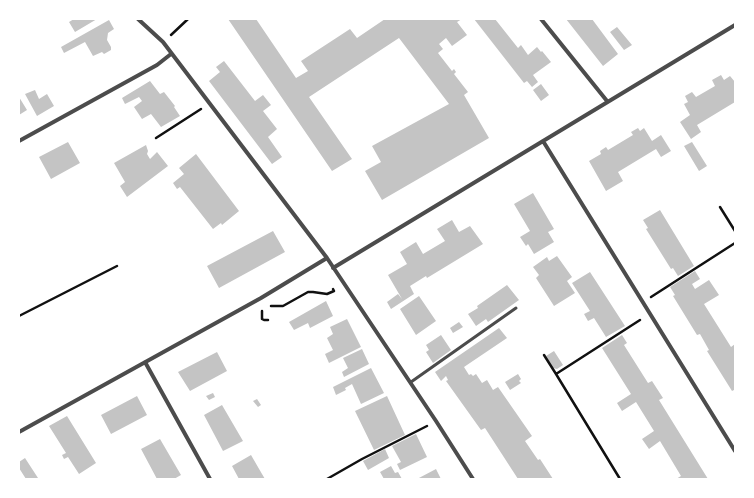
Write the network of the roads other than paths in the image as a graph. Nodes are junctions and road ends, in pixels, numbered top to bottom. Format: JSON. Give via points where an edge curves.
{"nodes":[{"id":1,"x":138,"y":19,"type":"edge"},
{"id":2,"x":541,"y":19,"type":"edge"},
{"id":3,"x":735,"y":25,"type":"edge"},
{"id":4,"x":171,"y":54,"type":"junction"},
{"id":5,"x":607,"y":101,"type":"junction"},
{"id":6,"x":19,"y":141,"type":"edge"},
{"id":7,"x":543,"y":141,"type":"junction"},
{"id":8,"x":327,"y":258,"type":"junction"},
{"id":9,"x":333,"y":268,"type":"junction"},
{"id":10,"x":516,"y":308,"type":"dead end"},
{"id":11,"x":145,"y":362,"type":"junction"},
{"id":12,"x":411,"y":382,"type":"junction"},
{"id":13,"x":19,"y":432,"type":"edge"},
{"id":14,"x":735,"y":451,"type":"edge"},
{"id":15,"x":210,"y":479,"type":"edge"},
{"id":16,"x":473,"y":479,"type":"edge"}],
"edges":[{"from":1,"to":4,"type":"street","via":[[163,42]]},
{"from":2,"to":5,"type":"street"},
{"from":3,"to":5,"type":"street"},
{"from":4,"to":6,"type":"street","via":[[157,65]]},
{"from":4,"to":8,"type":"street"},
{"from":5,"to":7,"type":"street"},
{"from":7,"to":9,"type":"street"},
{"from":7,"to":14,"type":"street"},
{"from":8,"to":9,"type":"street"},
{"from":8,"to":11,"type":"street"},
{"from":9,"to":12,"type":"street"},
{"from":10,"to":12,"type":"lane"},
{"from":11,"to":13,"type":"street"},
{"from":11,"to":15,"type":"street"},
{"from":12,"to":16,"type":"street"}]}
